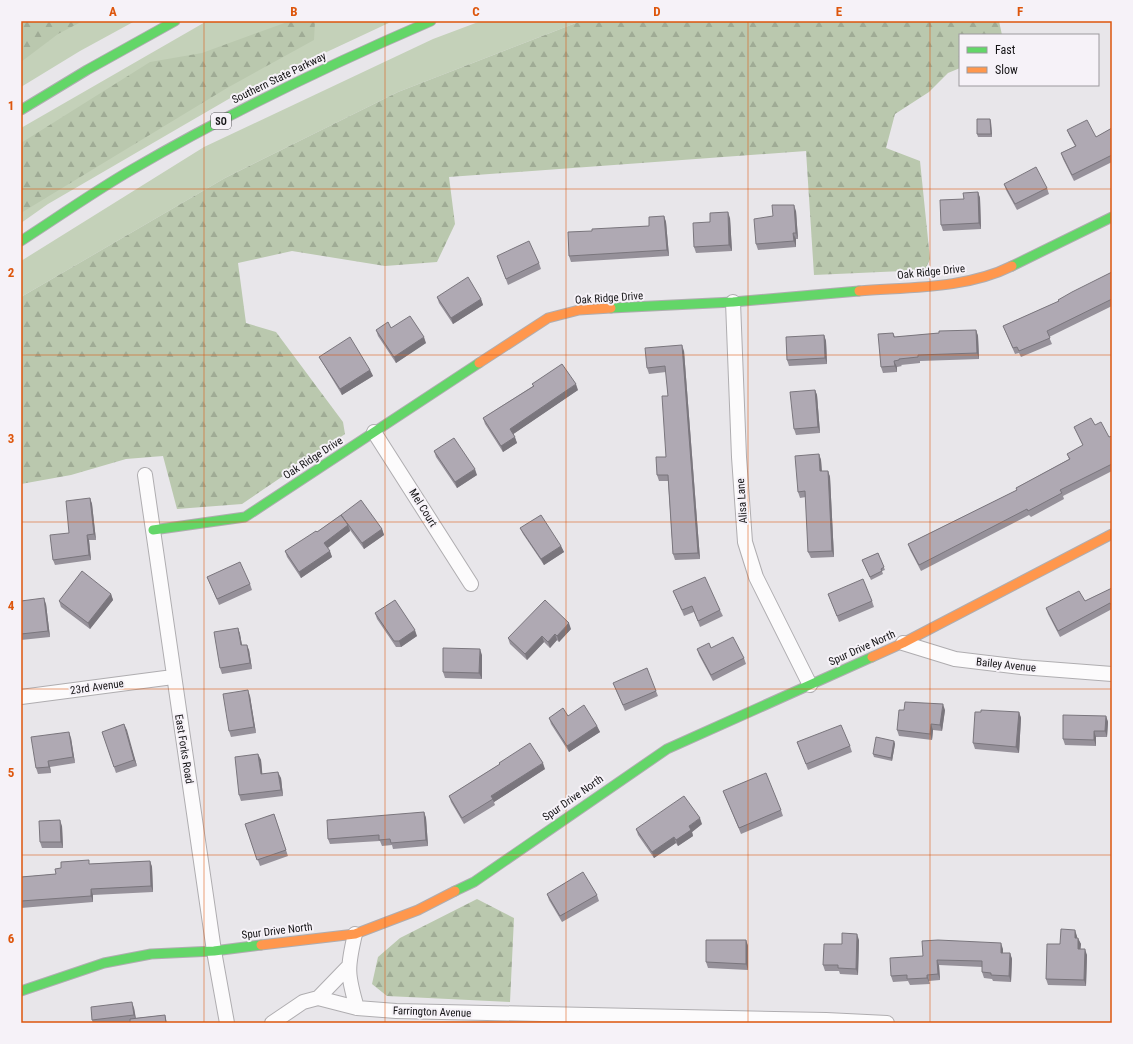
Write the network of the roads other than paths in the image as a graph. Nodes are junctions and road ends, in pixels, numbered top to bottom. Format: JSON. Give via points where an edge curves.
{"nodes":[{"id":1,"x":175,"y":21,"type":"edge"},
{"id":2,"x":431,"y":21,"type":"edge"},
{"id":3,"x":21,"y":110,"type":"edge"},
{"id":4,"x":1112,"y":217,"type":"edge"},
{"id":5,"x":21,"y":241,"type":"edge"},
{"id":6,"x":733,"y":302,"type":"junction"},
{"id":7,"x":374,"y":432,"type":"junction"},
{"id":8,"x":145,"y":475,"type":"dead end"},
{"id":9,"x":153,"y":530,"type":"junction"},
{"id":10,"x":1112,"y":534,"type":"edge"},
{"id":11,"x":471,"y":584,"type":"dead end"},
{"id":12,"x":903,"y":643,"type":"junction"},
{"id":13,"x":1112,"y":674,"type":"edge"},
{"id":14,"x":173,"y":677,"type":"junction"},
{"id":15,"x":810,"y":685,"type":"junction"},
{"id":16,"x":21,"y":697,"type":"edge"},
{"id":17,"x":355,"y":934,"type":"junction"},
{"id":18,"x":214,"y":951,"type":"junction"},
{"id":19,"x":348,"y":967,"type":"junction"},
{"id":20,"x":21,"y":991,"type":"edge"},
{"id":21,"x":318,"y":998,"type":"junction"},
{"id":22,"x":358,"y":1008,"type":"junction"},
{"id":23,"x":227,"y":1023,"type":"edge"},
{"id":24,"x":272,"y":1023,"type":"edge"},
{"id":25,"x":887,"y":1023,"type":"edge"}],
"edges":[{"from":1,"to":3,"type":"main road"},
{"from":2,"to":5,"type":"main road","name":"Southern State Parkway","number":"SO","via":[[369,47],[253,103],[132,170]]},
{"from":4,"to":6,"type":"main road","name":"Oak Ridge Drive","via":[[998,273],[958,283]]},
{"from":6,"to":7,"type":"main road","name":"Oak Ridge Drive","via":[[579,310],[548,318]]},
{"from":6,"to":15,"type":"street","name":"Alisa Lane","via":[[745,542],[756,577]]},
{"from":7,"to":9,"type":"main road","name":"Oak Ridge Drive","via":[[245,517]]},
{"from":7,"to":11,"type":"street","name":"Mel Court"},
{"from":8,"to":9,"type":"street","name":"East Forks Road"},
{"from":9,"to":14,"type":"street","name":"East Forks Road"},
{"from":10,"to":12,"type":"main road","name":"Spur Drive North"},
{"from":12,"to":13,"type":"street","name":"Bailey Avenue","via":[[955,659]]},
{"from":12,"to":15,"type":"main road","name":"Spur Drive North"},
{"from":14,"to":16,"type":"street","name":"23rd Avenue"},
{"from":14,"to":18,"type":"street","name":"East Forks Road"},
{"from":15,"to":17,"type":"main road","name":"Spur Drive North","via":[[667,748],[474,882],[418,910]]},
{"from":17,"to":18,"type":"main road","name":"Spur Drive North"},
{"from":17,"to":19,"type":"street"},
{"from":18,"to":20,"type":"main road","name":"Spur Drive North","via":[[151,954],[104,963]]},
{"from":18,"to":23,"type":"street","name":"East Forks Road"},
{"from":19,"to":21,"type":"street"},
{"from":19,"to":22,"type":"street","via":[[349,981]]},
{"from":21,"to":22,"type":"street","name":"Farrington Avenue"},
{"from":21,"to":24,"type":"street","via":[[303,1002]]},
{"from":22,"to":25,"type":"street","name":"Farrington Avenue"}]}
